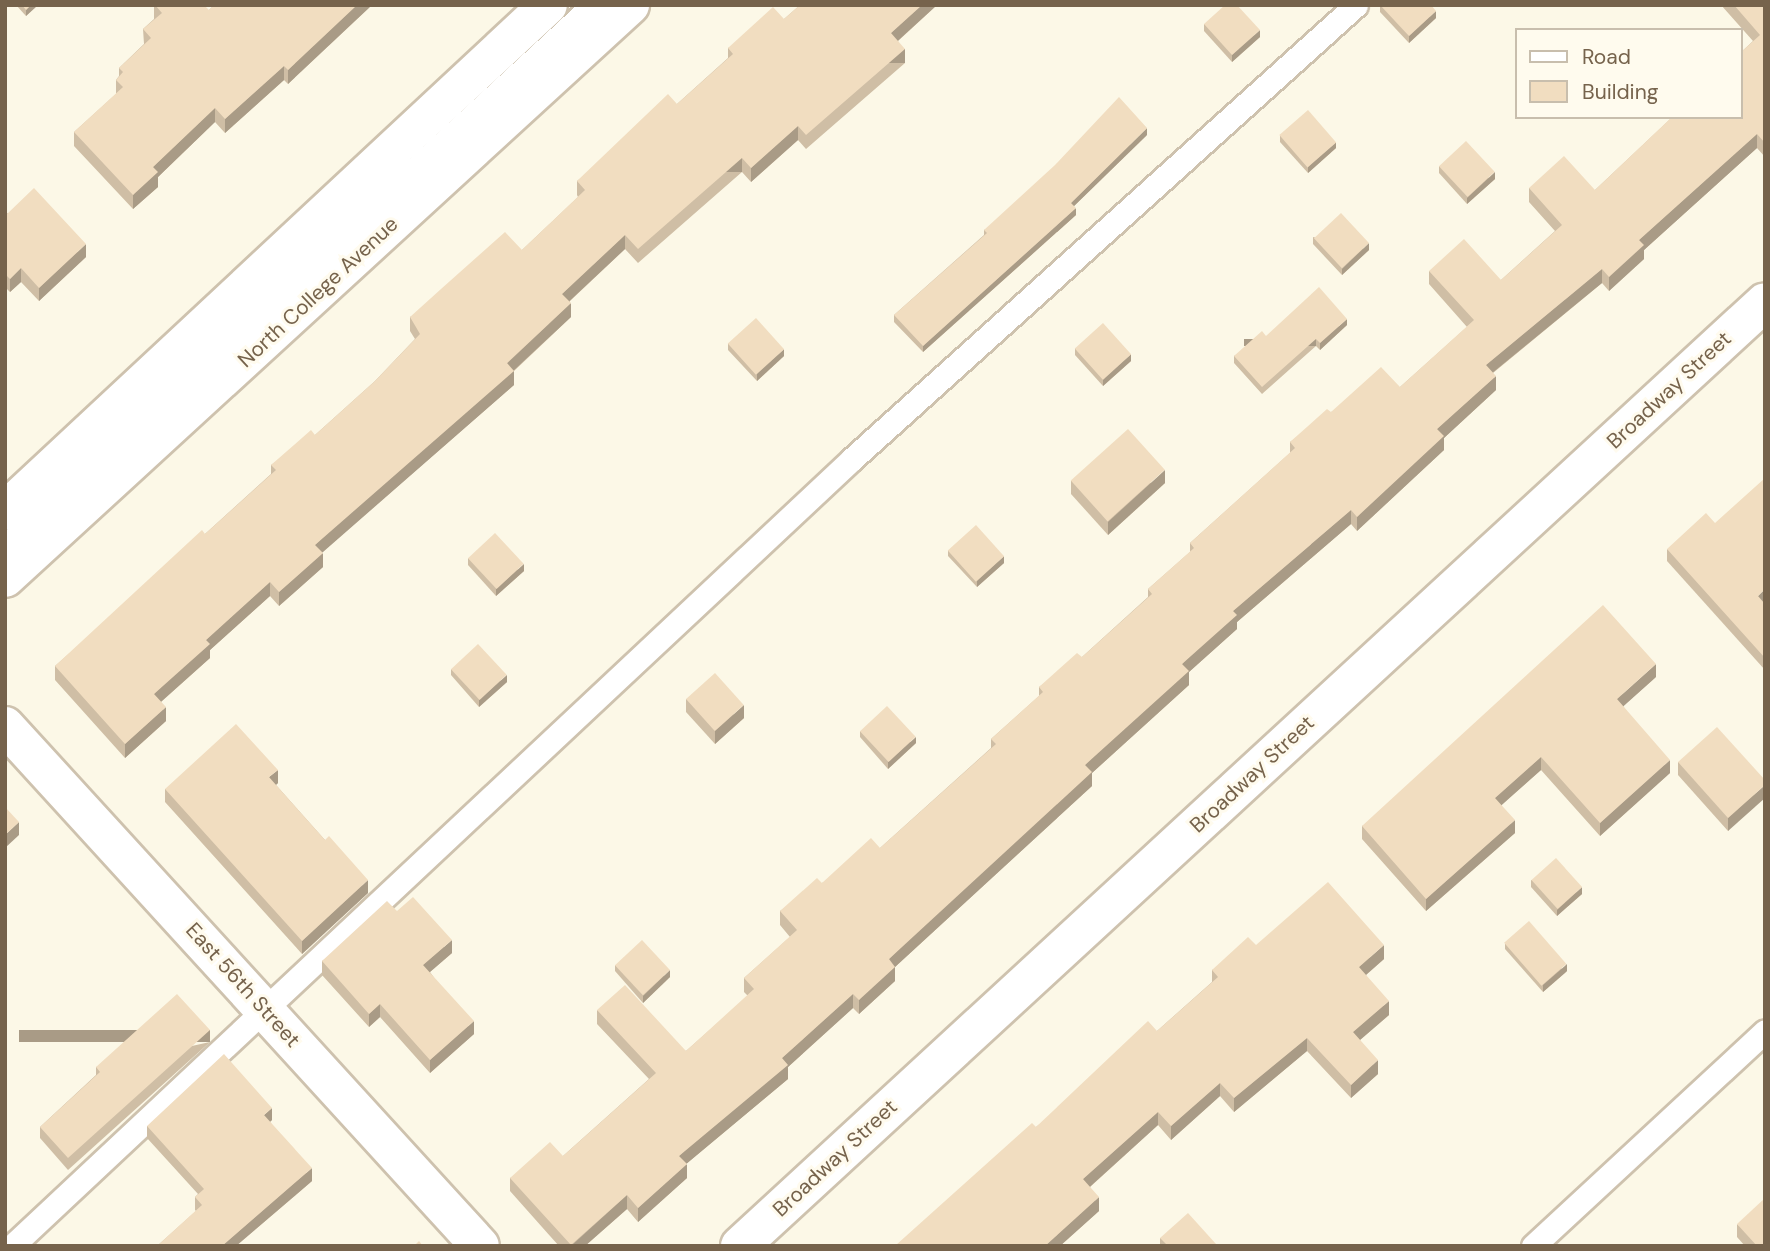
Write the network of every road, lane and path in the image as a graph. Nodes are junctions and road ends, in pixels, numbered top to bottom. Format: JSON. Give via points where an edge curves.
{"nodes":[{"id":1,"x":548,"y":5,"type":"edge"},
{"id":2,"x":593,"y":5,"type":"edge"},
{"id":3,"x":630,"y":5,"type":"edge"},
{"id":4,"x":1356,"y":5,"type":"edge"},
{"id":5,"x":1765,"y":302,"type":"edge"},
{"id":6,"x":5,"y":511,"type":"edge"},
{"id":7,"x":5,"y":547,"type":"edge"},
{"id":8,"x":5,"y":578,"type":"edge"},
{"id":9,"x":5,"y":726,"type":"edge"},
{"id":10,"x":266,"y":1009,"type":"junction"},
{"id":11,"x":1765,"y":1031,"type":"edge"},
{"id":12,"x":12,"y":1246,"type":"edge"},
{"id":13,"x":480,"y":1246,"type":"edge"},
{"id":14,"x":740,"y":1246,"type":"edge"},
{"id":15,"x":1533,"y":1246,"type":"edge"}],
"edges":[{"from":1,"to":6,"type":"street"},
{"from":2,"to":7,"type":"lane","name":"North College Avenue"},
{"from":3,"to":8,"type":"street","name":"North College Avenue"},
{"from":4,"to":10,"type":"lane","via":[[852,459]]},
{"from":5,"to":14,"type":"street","name":"Broadway Street"},
{"from":9,"to":10,"type":"street","name":"East 56th Street"},
{"from":10,"to":12,"type":"lane"},
{"from":10,"to":13,"type":"street","name":"East 56th Street"},
{"from":11,"to":15,"type":"lane"}]}
